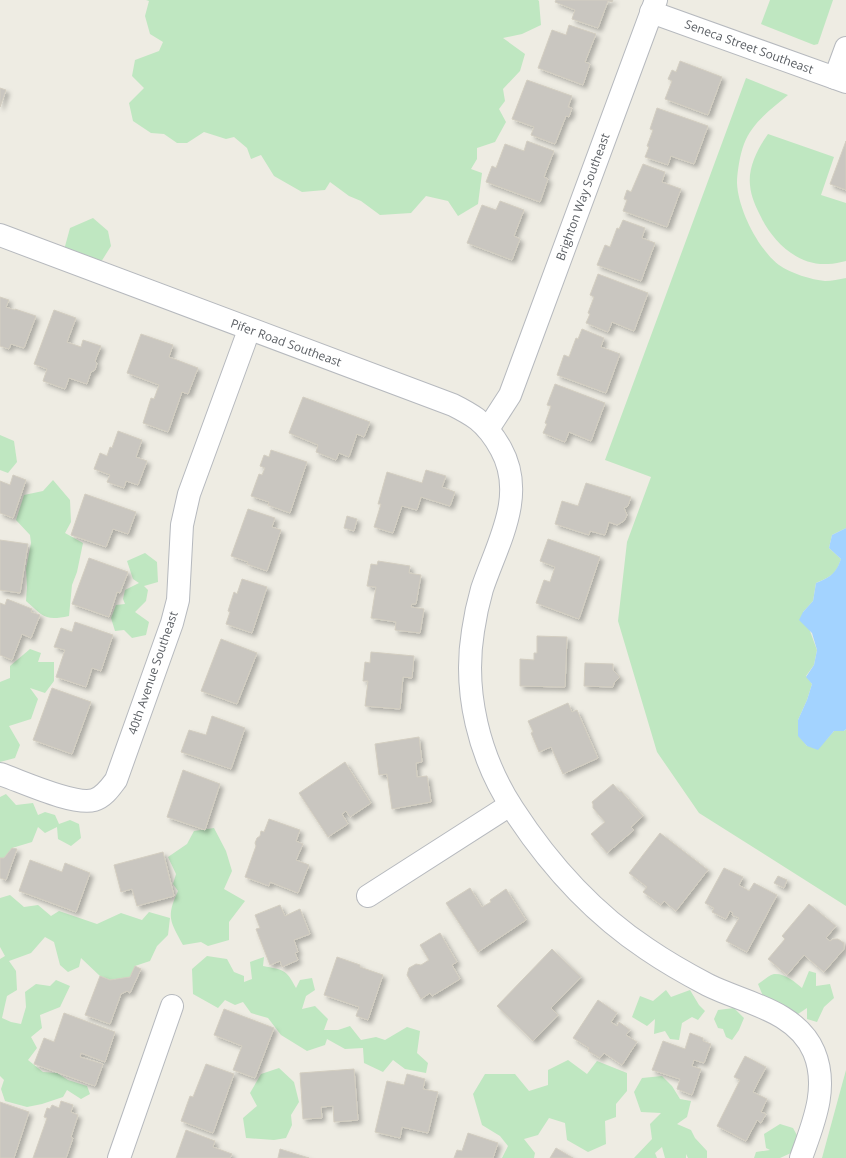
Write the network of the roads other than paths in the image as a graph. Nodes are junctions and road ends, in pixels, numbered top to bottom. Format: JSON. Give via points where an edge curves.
{"nodes":[{"id":1,"x":654,"y":6,"type":"edge"},
{"id":2,"x":846,"y":48,"type":"edge"},
{"id":3,"x":840,"y":80,"type":"edge"},
{"id":4,"x":0,"y":235,"type":"edge"},
{"id":5,"x":249,"y":330,"type":"junction"},
{"id":6,"x":488,"y":429,"type":"junction"},
{"id":7,"x":0,"y":774,"type":"edge"},
{"id":8,"x":510,"y":805,"type":"junction"},
{"id":9,"x":368,"y":896,"type":"dead end"},
{"id":10,"x":172,"y":1006,"type":"dead end"},
{"id":11,"x":119,"y":1158,"type":"edge"},
{"id":12,"x":800,"y":1158,"type":"edge"}],
"edges":[{"from":1,"to":3,"type":"street","name":"Seneca Street Southeast"},
{"from":1,"to":6,"type":"street","name":"Brighton Way Southeast","via":[[510,395]]},
{"from":2,"to":3,"type":"street"},
{"from":4,"to":5,"type":"street","name":"Pifer Road Southeast"},
{"from":5,"to":6,"type":"street","name":"Pifer Road Southeast","via":[[453,405]]},
{"from":5,"to":7,"type":"street","name":"40th Avenue Southeast","via":[[190,494],[182,525],[178,600],[116,780],[107,792],[94,800],[82,801],[68,799]]},
{"from":6,"to":8,"type":"street","name":"Pifer Road Southeast","via":[[505,456],[511,472],[511,507],[476,610],[470,678],[476,720],[484,749]]},
{"from":8,"to":9,"type":"street"},
{"from":8,"to":12,"type":"street","name":"Pifer Road Southeast","via":[[567,880],[618,927],[680,970],[710,986],[769,1010],[792,1024],[807,1041],[819,1068],[820,1086],[818,1106]]},
{"from":10,"to":11,"type":"street"}]}
